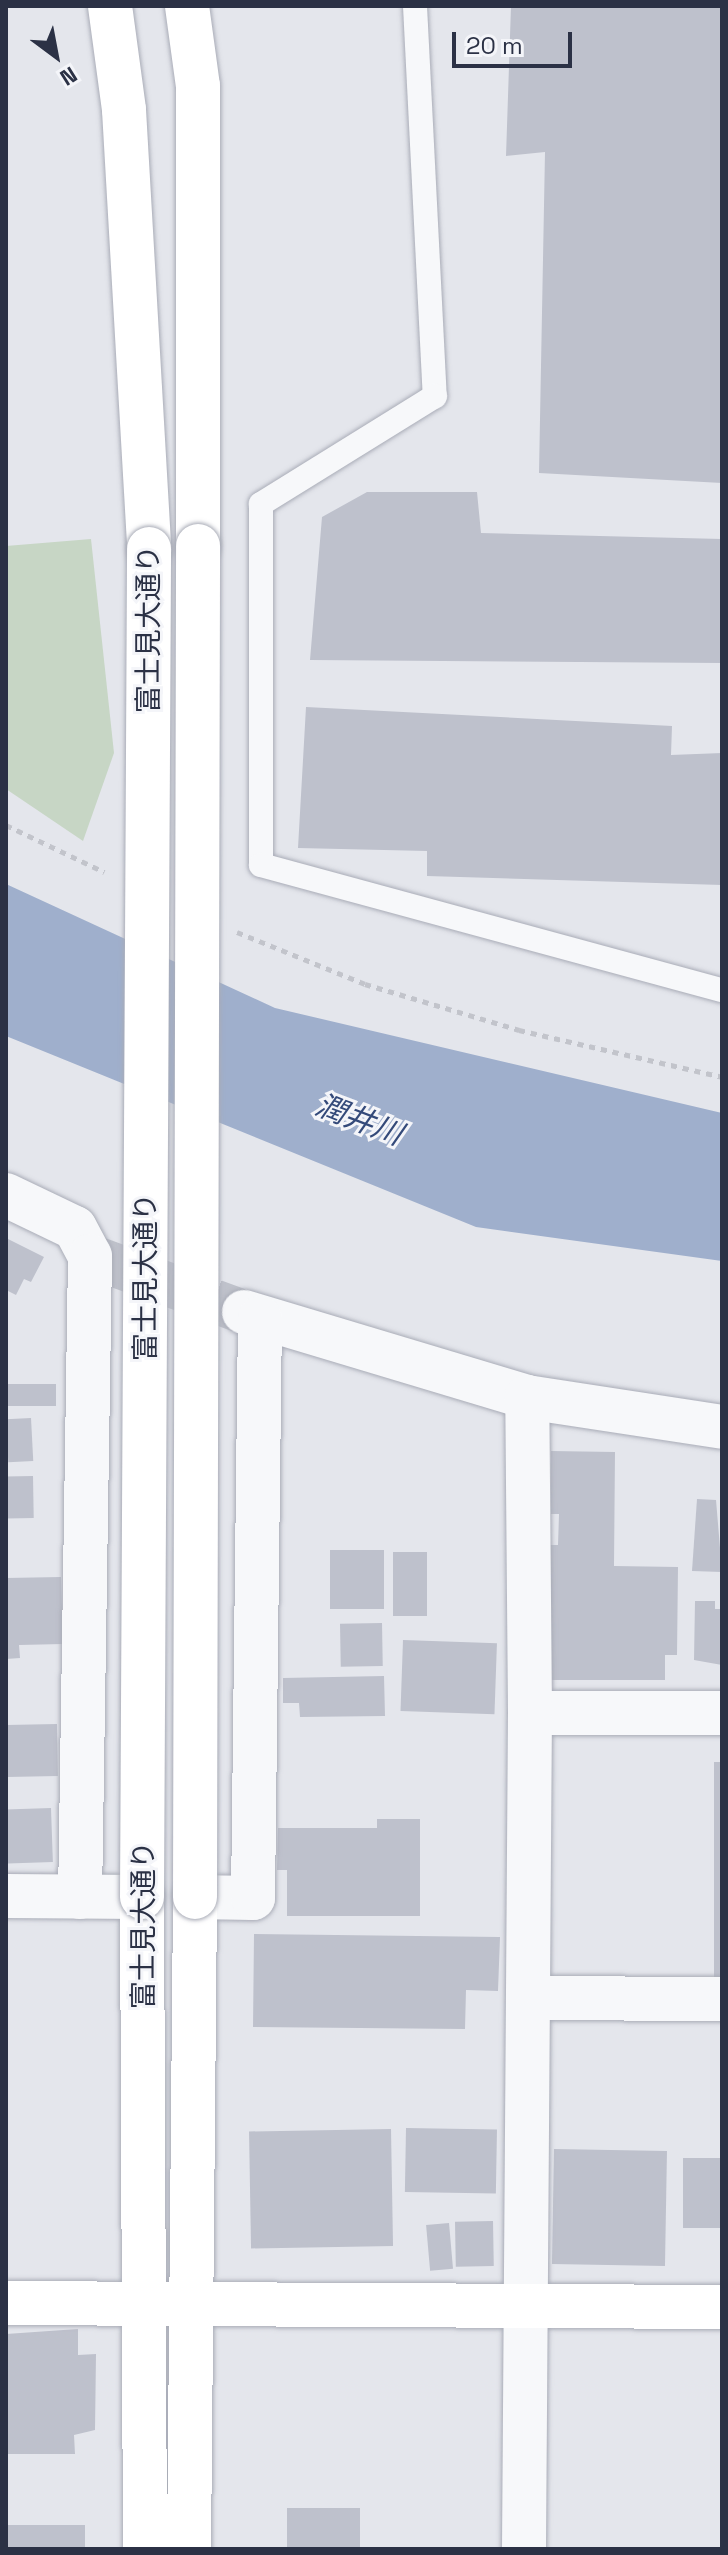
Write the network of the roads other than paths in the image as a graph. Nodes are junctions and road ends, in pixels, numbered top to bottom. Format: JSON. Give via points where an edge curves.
{"nodes":[{"id":1,"x":110,"y":6,"type":"edge"},
{"id":2,"x":187,"y":6,"type":"edge"},
{"id":3,"x":415,"y":6,"type":"edge"},
{"id":4,"x":722,"y":990,"type":"edge"},
{"id":5,"x":6,"y":1195,"type":"edge"},
{"id":6,"x":527,"y":1397,"type":"junction"},
{"id":7,"x":722,"y":1427,"type":"edge"},
{"id":8,"x":530,"y":1713,"type":"junction"},
{"id":9,"x":722,"y":1713,"type":"edge"},
{"id":10,"x":6,"y":1896,"type":"edge"},
{"id":11,"x":80,"y":1897,"type":"junction"},
{"id":12,"x":142,"y":1897,"type":"junction"},
{"id":13,"x":195,"y":1897,"type":"junction"},
{"id":14,"x":528,"y":1998,"type":"junction"},
{"id":15,"x":722,"y":1999,"type":"edge"},
{"id":16,"x":6,"y":2303,"type":"edge"},
{"id":17,"x":147,"y":2304,"type":"junction"},
{"id":18,"x":190,"y":2305,"type":"junction"},
{"id":19,"x":523,"y":2307,"type":"junction"},
{"id":20,"x":722,"y":2307,"type":"edge"},
{"id":21,"x":145,"y":2549,"type":"edge"},
{"id":22,"x":189,"y":2549,"type":"edge"},
{"id":23,"x":524,"y":2549,"type":"edge"}],
"edges":[{"from":1,"to":12,"type":"street","name":"富士見大通り","bridge":true,"via":[[124,110],[149,549]]},
{"from":2,"to":13,"type":"street","name":"富士見大通り","bridge":true,"via":[[198,86]]},
{"from":3,"to":4,"type":"lane","via":[[435,396],[261,504],[261,865]]},
{"from":5,"to":11,"type":"street","via":[[75,1228],[90,1256]]},
{"from":6,"to":7,"type":"street"},
{"from":6,"to":8,"type":"street"},
{"from":6,"to":13,"type":"street","via":[[252,1315],[253,1898]]},
{"from":8,"to":9,"type":"street"},
{"from":8,"to":14,"type":"street"},
{"from":10,"to":11,"type":"street"},
{"from":11,"to":12,"type":"street"},
{"from":12,"to":17,"type":"street","name":"富士見大通り"},
{"from":13,"to":18,"type":"street","name":"富士見大通り"},
{"from":14,"to":15,"type":"street"},
{"from":14,"to":19,"type":"street"},
{"from":16,"to":17,"type":"street"},
{"from":17,"to":18,"type":"street"},
{"from":17,"to":21,"type":"street","name":"富士見大通り"},
{"from":18,"to":19,"type":"street"},
{"from":18,"to":22,"type":"street","name":"富士見大通り"},
{"from":19,"to":20,"type":"street"},
{"from":19,"to":23,"type":"street"}]}
